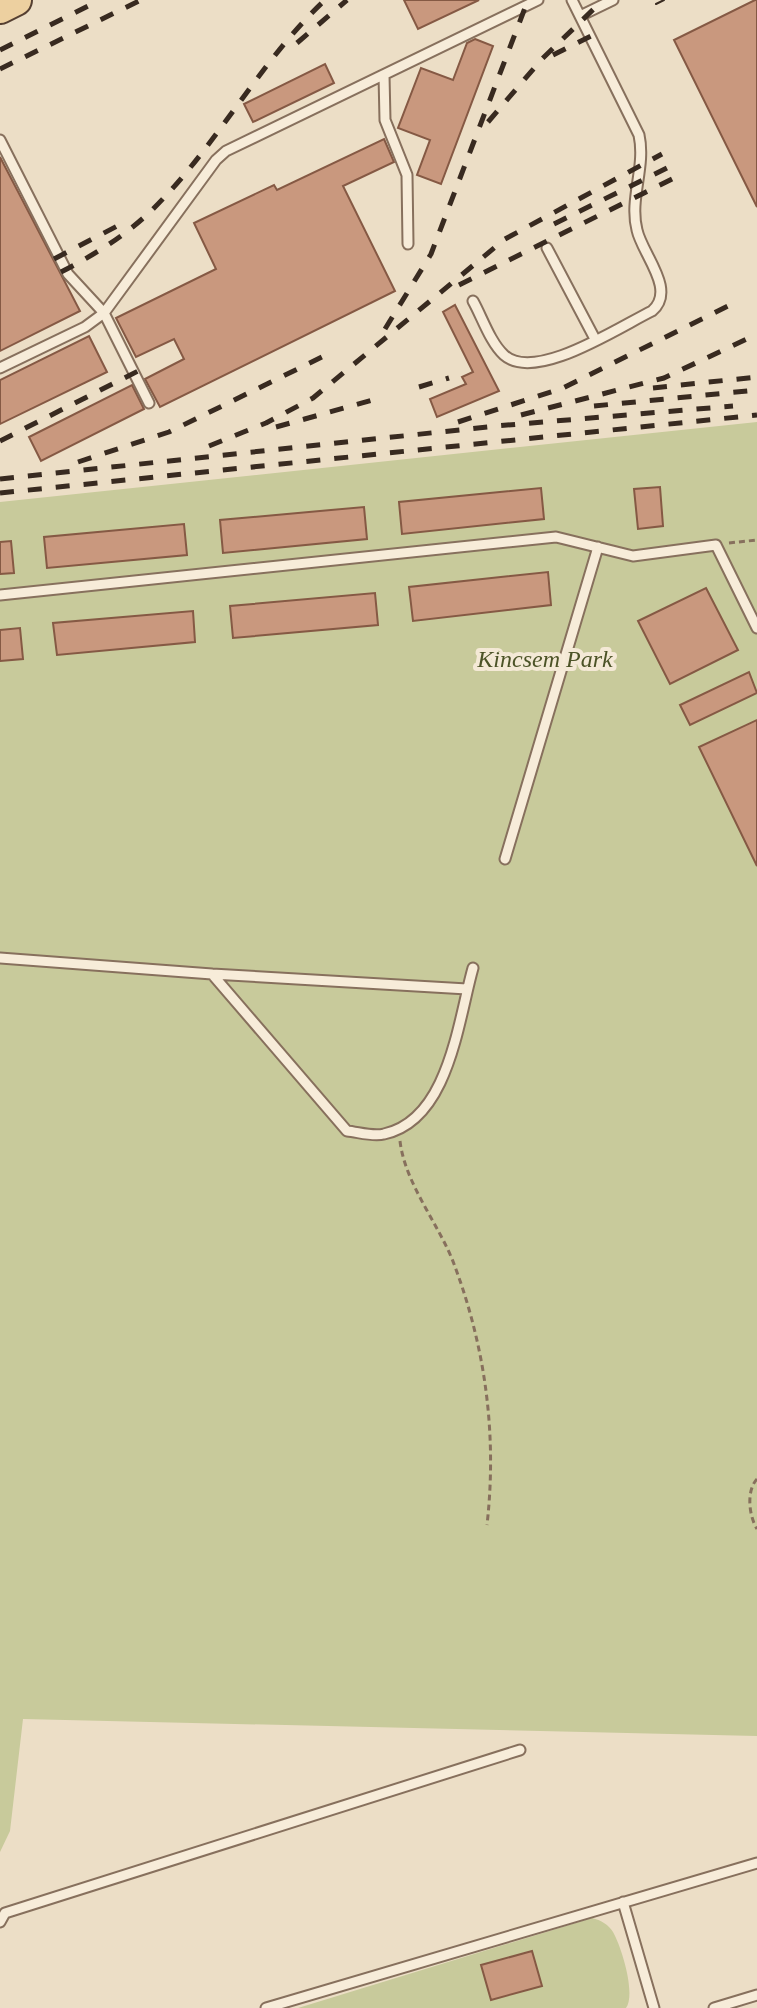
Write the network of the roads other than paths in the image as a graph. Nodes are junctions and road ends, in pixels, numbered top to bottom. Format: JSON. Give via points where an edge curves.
{"nodes":[{"id":1,"x":16,"y":0,"type":"edge"},
{"id":2,"x":538,"y":0,"type":"edge"},
{"id":3,"x":572,"y":0,"type":"edge"},
{"id":4,"x":613,"y":0,"type":"edge"},
{"id":5,"x":0,"y":8,"type":"edge"},
{"id":6,"x":580,"y":16,"type":"junction"},
{"id":7,"x":384,"y":75,"type":"junction"},
{"id":8,"x":0,"y":140,"type":"edge"},
{"id":9,"x":408,"y":244,"type":"dead end"},
{"id":10,"x":547,"y":248,"type":"dead end"},
{"id":11,"x":473,"y":301,"type":"dead end"},
{"id":12,"x":104,"y":313,"type":"junction"},
{"id":13,"x":595,"y":339,"type":"junction"},
{"id":14,"x":0,"y":368,"type":"edge"},
{"id":15,"x":149,"y":403,"type":"dead end"},
{"id":16,"x":598,"y":547,"type":"junction"},
{"id":17,"x":0,"y":595,"type":"edge"},
{"id":18,"x":757,"y":628,"type":"edge"},
{"id":19,"x":505,"y":859,"type":"dead end"},
{"id":20,"x":0,"y":958,"type":"edge"},
{"id":21,"x":473,"y":968,"type":"dead end"},
{"id":22,"x":212,"y":974,"type":"junction"},
{"id":23,"x":467,"y":989,"type":"junction"},
{"id":24,"x":520,"y":1750,"type":"dead end"},
{"id":25,"x":757,"y":1863,"type":"edge"},
{"id":26,"x":623,"y":1902,"type":"junction"},
{"id":27,"x":0,"y":1922,"type":"edge"},
{"id":28,"x":757,"y":1995,"type":"edge"},
{"id":29,"x":266,"y":2008,"type":"edge"},
{"id":30,"x":654,"y":2008,"type":"edge"},
{"id":31,"x":714,"y":2008,"type":"edge"}],
"edges":[{"from":1,"to":5,"type":"main road"},
{"from":2,"to":7,"type":"lane"},
{"from":3,"to":6,"type":"lane"},
{"from":4,"to":6,"type":"lane"},
{"from":6,"to":13,"type":"lane","via":[[639,135],[635,220],[662,294],[652,311]]},
{"from":7,"to":9,"type":"lane","via":[[385,120],[407,175]]},
{"from":7,"to":12,"type":"lane","via":[[221,155]]},
{"from":8,"to":12,"type":"lane","via":[[68,274]]},
{"from":10,"to":13,"type":"lane"},
{"from":11,"to":13,"type":"lane","via":[[501,351],[516,362],[544,363]]},
{"from":12,"to":14,"type":"lane"},
{"from":12,"to":15,"type":"lane"},
{"from":16,"to":17,"type":"lane","via":[[556,537]]},
{"from":16,"to":18,"type":"lane","via":[[633,556],[716,545]]},
{"from":16,"to":19,"type":"lane"},
{"from":20,"to":22,"type":"lane"},
{"from":21,"to":23,"type":"lane"},
{"from":22,"to":23,"type":"lane"},
{"from":22,"to":23,"type":"lane","via":[[347,1131],[381,1135],[422,1113],[440,1090]]},
{"from":24,"to":27,"type":"lane","via":[[5,1913]]},
{"from":25,"to":26,"type":"lane"},
{"from":26,"to":29,"type":"lane"},
{"from":26,"to":30,"type":"lane"},
{"from":28,"to":31,"type":"lane"}]}
